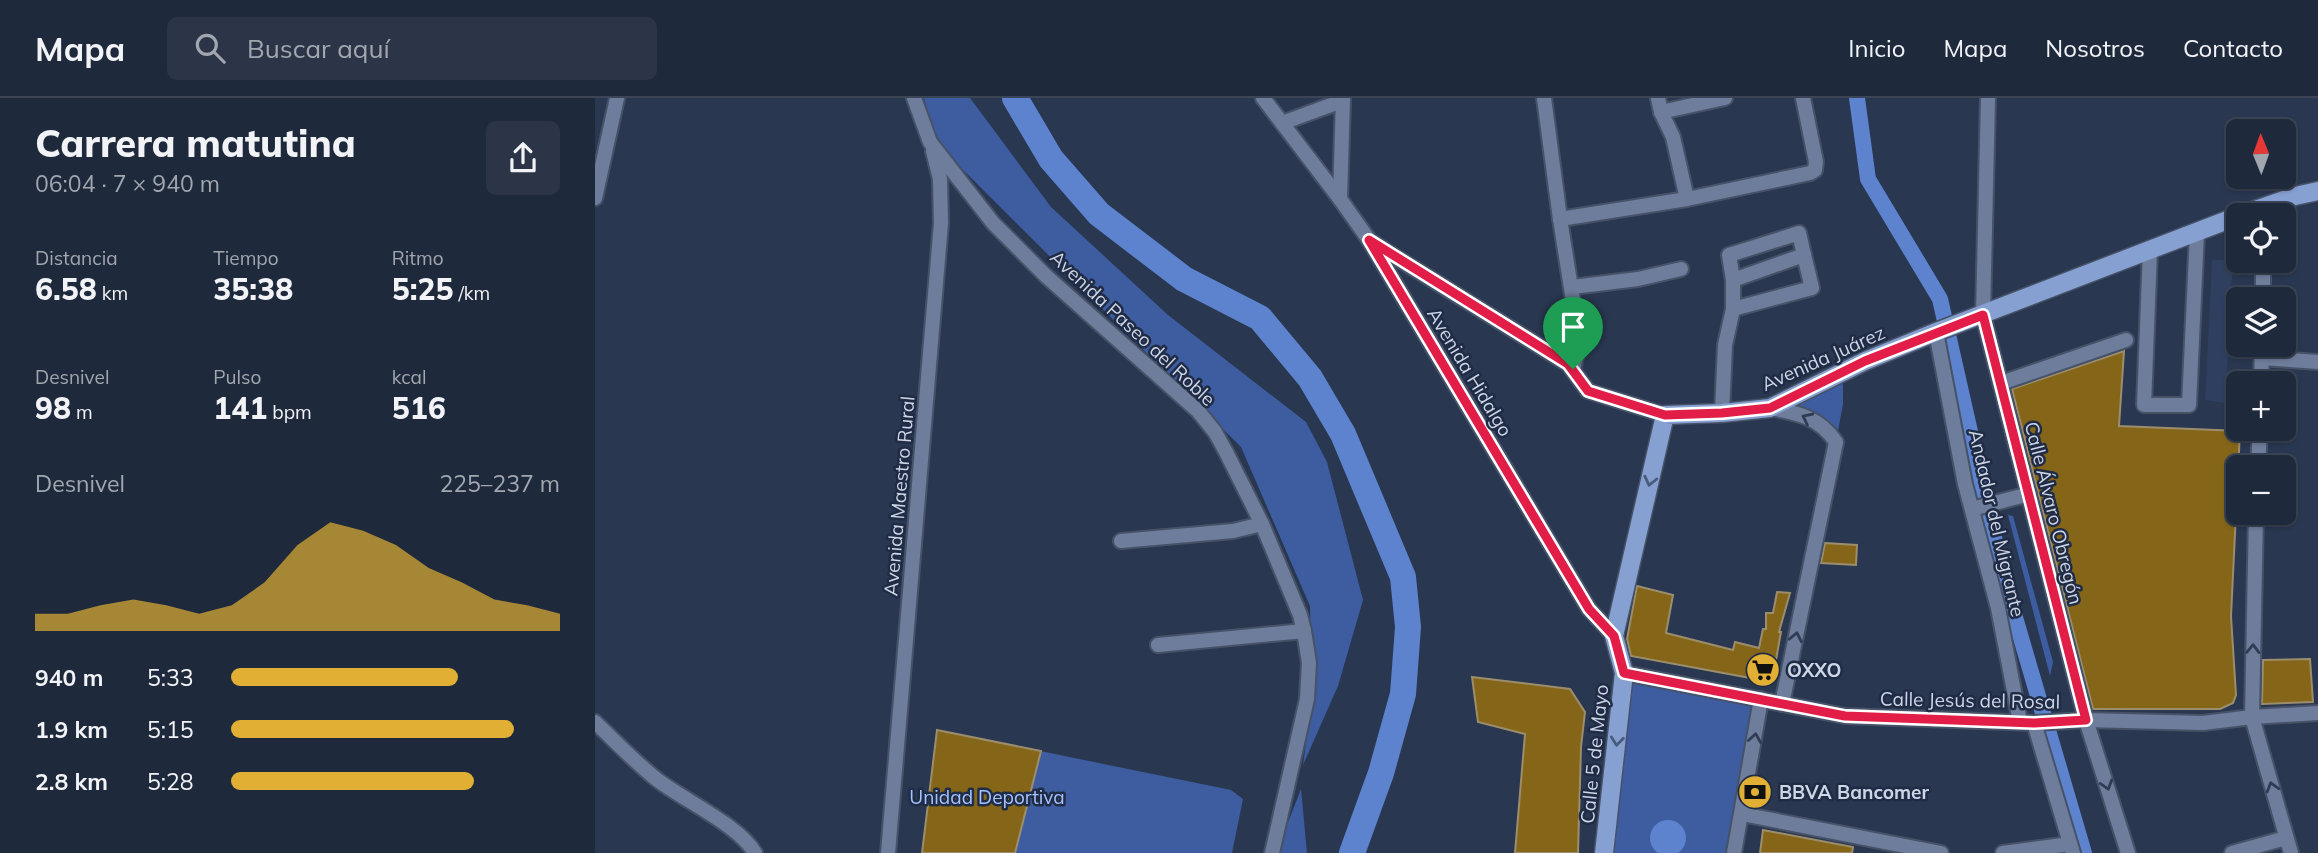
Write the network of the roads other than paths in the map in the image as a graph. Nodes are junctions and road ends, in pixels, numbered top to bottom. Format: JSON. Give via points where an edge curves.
{"nodes":[{"id":1,"x":617,"y":98,"type":"edge"},
{"id":2,"x":914,"y":98,"type":"edge"},
{"id":3,"x":1263,"y":98,"type":"edge"},
{"id":4,"x":1544,"y":98,"type":"edge"},
{"id":5,"x":1725,"y":98,"type":"edge"},
{"id":6,"x":1803,"y":98,"type":"edge"},
{"id":7,"x":1988,"y":98,"type":"edge"},
{"id":8,"x":1342,"y":100,"type":"edge"},
{"id":9,"x":1660,"y":105,"type":"edge"},
{"id":10,"x":1282,"y":123,"type":"junction"},
{"id":11,"x":601,"y":138,"type":"edge"},
{"id":12,"x":930,"y":142,"type":"junction"},
{"id":13,"x":2318,"y":191,"type":"edge"},
{"id":14,"x":595,"y":198,"type":"edge"},
{"id":15,"x":1340,"y":199,"type":"junction"},
{"id":16,"x":1687,"y":199,"type":"junction"},
{"id":17,"x":2280,"y":203,"type":"edge"},
{"id":18,"x":1560,"y":219,"type":"junction"},
{"id":19,"x":2226,"y":221,"type":"edge"},
{"id":20,"x":2197,"y":232,"type":"junction"},
{"id":21,"x":1369,"y":240,"type":"junction"},
{"id":22,"x":2150,"y":250,"type":"junction"},
{"id":23,"x":1804,"y":255,"type":"junction"},
{"id":24,"x":1681,"y":269,"type":"dead end"},
{"id":25,"x":1733,"y":280,"type":"junction"},
{"id":26,"x":1571,"y":287,"type":"junction"},
{"id":27,"x":1733,"y":309,"type":"junction"},
{"id":28,"x":1979,"y":316,"type":"junction"},
{"id":29,"x":1939,"y":330,"type":"junction"},
{"id":30,"x":2126,"y":340,"type":"dead end"},
{"id":31,"x":2293,"y":357,"type":"edge"},
{"id":32,"x":2318,"y":362,"type":"edge"},
{"id":33,"x":1573,"y":369,"type":"junction"},
{"id":34,"x":2001,"y":383,"type":"junction"},
{"id":35,"x":1770,"y":408,"type":"junction"},
{"id":36,"x":1722,"y":413,"type":"junction"},
{"id":37,"x":1665,"y":415,"type":"junction"},
{"id":38,"x":2023,"y":495,"type":"junction"},
{"id":39,"x":1977,"y":507,"type":"junction"},
{"id":40,"x":1262,"y":524,"type":"junction"},
{"id":41,"x":2256,"y":525,"type":"edge"},
{"id":42,"x":1121,"y":541,"type":"dead end"},
{"id":43,"x":1304,"y":631,"type":"junction"},
{"id":44,"x":1614,"y":636,"type":"junction"},
{"id":45,"x":1158,"y":645,"type":"dead end"},
{"id":46,"x":1624,"y":673,"type":"junction"},
{"id":47,"x":1761,"y":699,"type":"junction"},
{"id":48,"x":1782,"y":704,"type":"junction"},
{"id":49,"x":2318,"y":713,"type":"edge"},
{"id":50,"x":2252,"y":717,"type":"junction"},
{"id":51,"x":2082,"y":720,"type":"junction"},
{"id":52,"x":595,"y":722,"type":"edge"},
{"id":53,"x":2032,"y":723,"type":"junction"},
{"id":54,"x":1742,"y":814,"type":"junction"},
{"id":55,"x":2286,"y":838,"type":"junction"},
{"id":56,"x":2071,"y":849,"type":"edge"},
{"id":57,"x":1932,"y":852,"type":"edge"},
{"id":58,"x":755,"y":853,"type":"edge"},
{"id":59,"x":888,"y":853,"type":"edge"},
{"id":60,"x":1272,"y":853,"type":"edge"},
{"id":61,"x":1604,"y":853,"type":"edge"},
{"id":62,"x":1734,"y":853,"type":"edge"},
{"id":63,"x":2003,"y":853,"type":"edge"},
{"id":64,"x":2128,"y":853,"type":"edge"},
{"id":65,"x":2232,"y":853,"type":"edge"},
{"id":66,"x":2291,"y":853,"type":"edge"}],
"edges":[{"from":1,"to":11,"type":"street"},
{"from":2,"to":12,"type":"street","name":"Avenida Paseo del Roble"},
{"from":3,"to":10,"type":"street","name":"Avenida Hidalgo"},
{"from":4,"to":18,"type":"street"},
{"from":5,"to":9,"type":"street"},
{"from":6,"to":16,"type":"street","via":[[1815,170]]},
{"from":7,"to":28,"type":"street","name":"Calle Álvaro Obregón"},
{"from":8,"to":10,"type":"street"},
{"from":8,"to":15,"type":"street"},
{"from":9,"to":16,"type":"street","via":[[1673,137]]},
{"from":10,"to":15,"type":"street","name":"Avenida Hidalgo"},
{"from":11,"to":14,"type":"street"},
{"from":12,"to":40,"type":"street","name":"Avenida Paseo del Roble","via":[[993,223],[1198,411],[1215,432]]},
{"from":12,"to":59,"type":"street","name":"Avenida Maestro Rural","via":[[940,179],[941,223]]},
{"from":13,"to":17,"type":"main road","name":"Avenida Juárez"},
{"from":15,"to":21,"type":"street","name":"Avenida Hidalgo"},
{"from":16,"to":18,"type":"street"},
{"from":18,"to":26,"type":"street"},
{"from":19,"to":20,"type":"main road","name":"Avenida Juárez"},
{"from":20,"to":22,"type":"main road","name":"Avenida Juárez"},
{"from":20,"to":22,"type":"street","via":[[2189,405],[2144,405]]},
{"from":21,"to":33,"type":"street","name":"Avenida Juárez"},
{"from":21,"to":44,"type":"street","name":"Avenida Hidalgo","via":[[1589,609]]},
{"from":22,"to":28,"type":"main road","name":"Avenida Juárez"},
{"from":23,"to":25,"type":"street"},
{"from":23,"to":25,"type":"street","via":[[1799,233],[1729,255]]},
{"from":23,"to":27,"type":"street","via":[[1812,288]]},
{"from":24,"to":26,"type":"street"},
{"from":25,"to":27,"type":"street"},
{"from":26,"to":33,"type":"street","via":[[1579,345]]},
{"from":27,"to":36,"type":"street","via":[[1725,345]]},
{"from":28,"to":29,"type":"main road","name":"Avenida Juárez"},
{"from":28,"to":34,"type":"street","name":"Calle Álvaro Obregón"},
{"from":29,"to":35,"type":"main road","name":"Avenida Juárez"},
{"from":29,"to":39,"type":"street","name":"Andador del Migrante","via":[[1965,484]]},
{"from":30,"to":34,"type":"street"},
{"from":31,"to":32,"type":"street"},
{"from":33,"to":37,"type":"street","name":"Avenida Juárez","via":[[1588,391]]},
{"from":34,"to":38,"type":"street","name":"Calle Álvaro Obregón"},
{"from":35,"to":36,"type":"main road","name":"Avenida Juárez"},
{"from":48,"to":35,"type":"street","one_way":true,"via":[[1836,442],[1827,428],[1800,414]]},
{"from":36,"to":37,"type":"main road","name":"Avenida Juárez"},
{"from":37,"to":44,"type":"main road","name":"Calle 5 de Mayo","one_way":true},
{"from":38,"to":39,"type":"street"},
{"from":38,"to":51,"type":"street","name":"Calle Álvaro Obregón"},
{"from":39,"to":53,"type":"street","name":"Andador del Migrante","via":[[1998,608]]},
{"from":40,"to":42,"type":"street"},
{"from":40,"to":43,"type":"street","name":"Avenida Paseo del Roble"},
{"from":50,"to":41,"type":"street","one_way":true},
{"from":43,"to":45,"type":"street"},
{"from":43,"to":60,"type":"street","name":"Avenida Paseo del Roble","via":[[1309,663],[1307,699]]},
{"from":44,"to":46,"type":"main road","name":"Calle 5 de Mayo"},
{"from":46,"to":47,"type":"street","name":"Calle Jesús del Rosal"},
{"from":46,"to":61,"type":"main road","name":"Calle 5 de Mayo","one_way":true},
{"from":47,"to":48,"type":"street","name":"Calle Jesús del Rosal"},
{"from":54,"to":47,"type":"street","one_way":true},
{"from":48,"to":53,"type":"street","name":"Calle Jesús del Rosal","via":[[1845,716]]},
{"from":49,"to":50,"type":"street","name":"Calle Jesús del Rosal"},
{"from":50,"to":51,"type":"street","name":"Calle Jesús del Rosal","via":[[2203,723]]},
{"from":55,"to":50,"type":"street","one_way":true},
{"from":51,"to":53,"type":"street","name":"Calle Jesús del Rosal"},
{"from":51,"to":64,"type":"street","name":"Calle Álvaro Obregón","one_way":true},
{"from":52,"to":58,"type":"street","via":[[656,779],[713,816]]},
{"from":53,"to":56,"type":"street","name":"Andador del Migrante"},
{"from":54,"to":57,"type":"street"},
{"from":54,"to":62,"type":"street"},
{"from":55,"to":65,"type":"street"},
{"from":55,"to":66,"type":"street"},
{"from":56,"to":63,"type":"street"}]}
